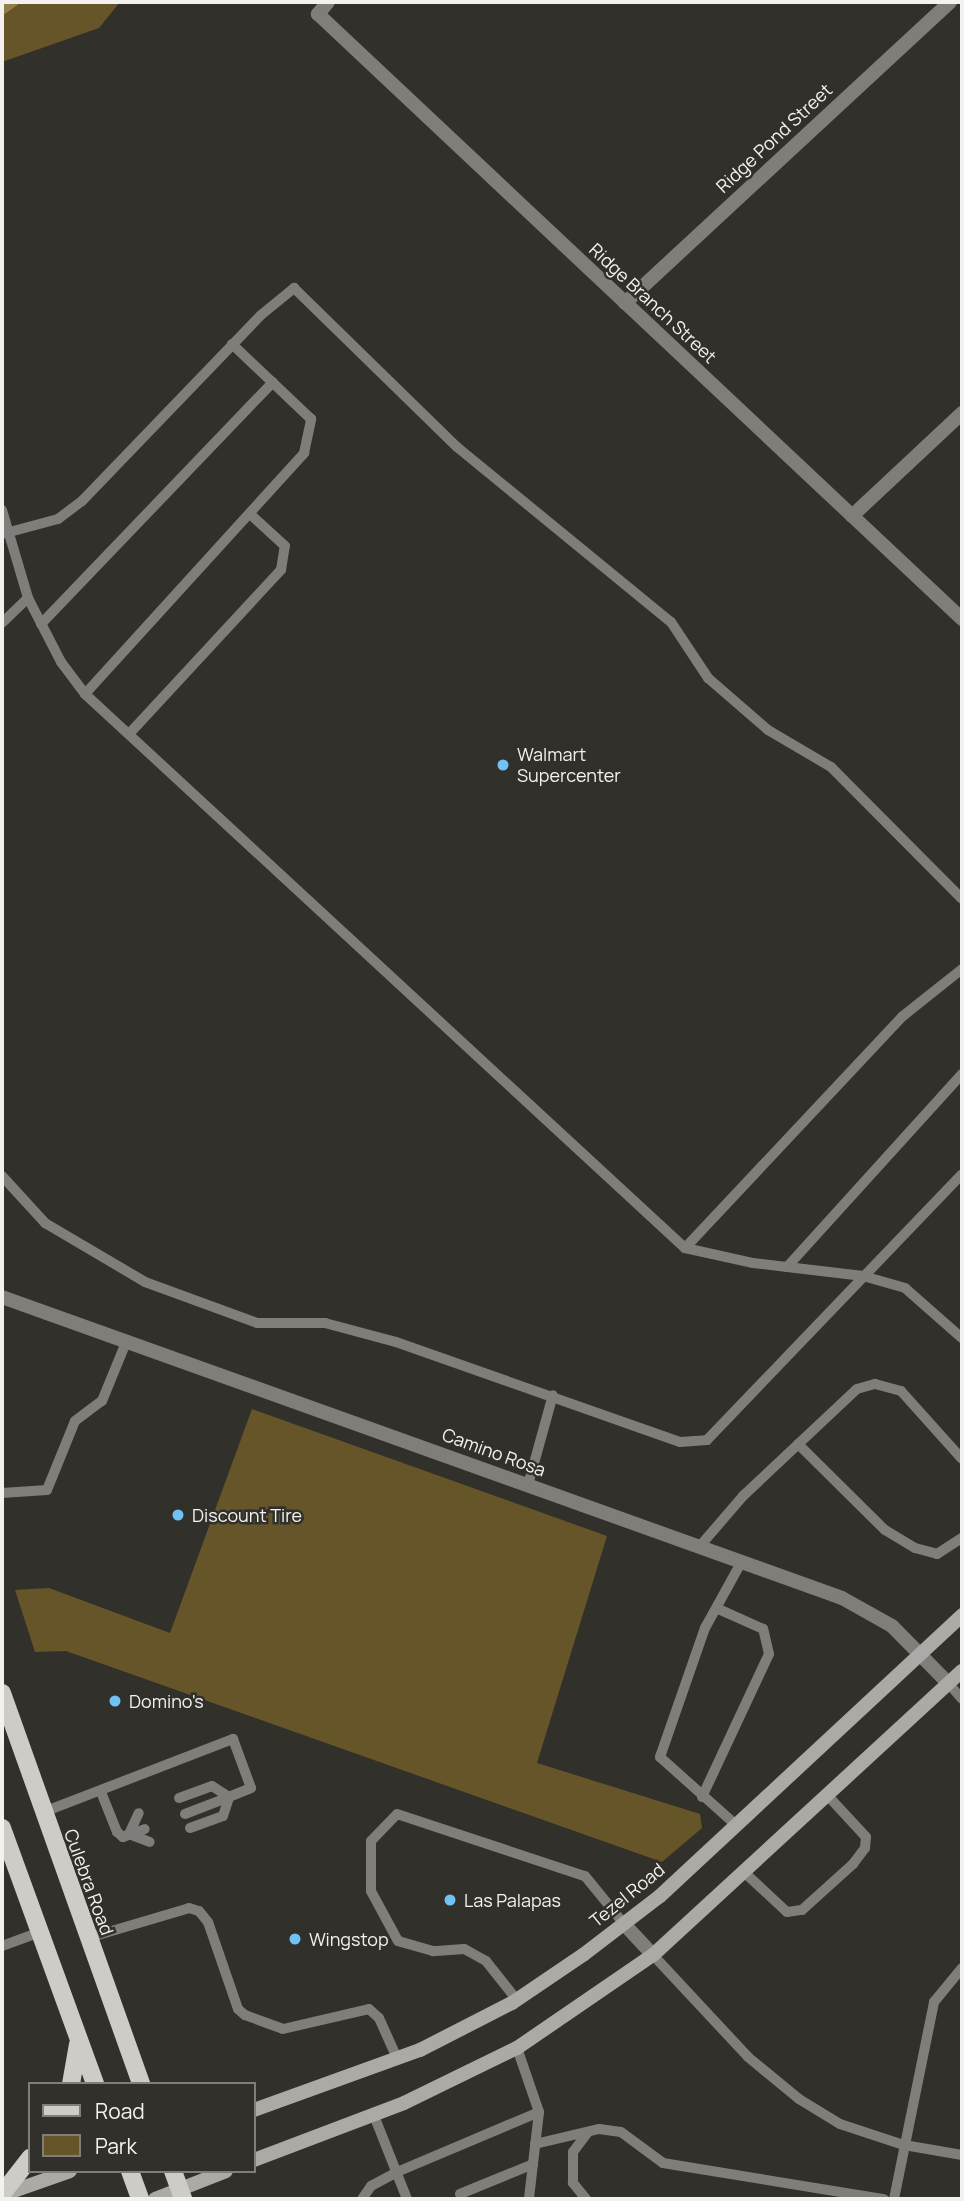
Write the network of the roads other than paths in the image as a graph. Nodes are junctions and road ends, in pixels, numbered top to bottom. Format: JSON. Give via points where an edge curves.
{"nodes":[{"id":1,"x":328,"y":2,"type":"edge"},
{"id":2,"x":950,"y":2,"type":"edge"},
{"id":3,"x":625,"y":303,"type":"junction"},
{"id":4,"x":233,"y":344,"type":"junction"},
{"id":5,"x":273,"y":382,"type":"junction"},
{"id":6,"x":962,"y":414,"type":"edge"},
{"id":7,"x":2,"y":510,"type":"edge"},
{"id":8,"x":251,"y":514,"type":"junction"},
{"id":9,"x":852,"y":516,"type":"junction"},
{"id":10,"x":6,"y":534,"type":"edge"},
{"id":11,"x":28,"y":598,"type":"junction"},
{"id":12,"x":962,"y":619,"type":"edge"},
{"id":13,"x":2,"y":624,"type":"edge"},
{"id":14,"x":41,"y":624,"type":"junction"},
{"id":15,"x":85,"y":694,"type":"junction"},
{"id":16,"x":129,"y":734,"type":"junction"},
{"id":17,"x":962,"y":899,"type":"edge"},
{"id":18,"x":962,"y":970,"type":"edge"},
{"id":19,"x":962,"y":1074,"type":"edge"},
{"id":20,"x":962,"y":1174,"type":"edge"},
{"id":21,"x":2,"y":1176,"type":"edge"},
{"id":22,"x":685,"y":1248,"type":"junction"},
{"id":23,"x":787,"y":1267,"type":"junction"},
{"id":24,"x":863,"y":1276,"type":"junction"},
{"id":25,"x":2,"y":1297,"type":"edge"},
{"id":26,"x":962,"y":1338,"type":"edge"},
{"id":27,"x":127,"y":1340,"type":"junction"},
{"id":28,"x":553,"y":1395,"type":"junction"},
{"id":29,"x":798,"y":1444,"type":"junction"},
{"id":30,"x":962,"y":1459,"type":"edge"},
{"id":31,"x":528,"y":1485,"type":"junction"},
{"id":32,"x":2,"y":1493,"type":"edge"},
{"id":33,"x":962,"y":1538,"type":"edge"},
{"id":34,"x":700,"y":1546,"type":"junction"},
{"id":35,"x":741,"y":1561,"type":"junction"},
{"id":36,"x":716,"y":1608,"type":"junction"},
{"id":37,"x":962,"y":1615,"type":"edge"},
{"id":38,"x":921,"y":1654,"type":"junction"},
{"id":39,"x":962,"y":1671,"type":"edge"},
{"id":40,"x":949,"y":1684,"type":"junction"},
{"id":41,"x":2,"y":1693,"type":"edge"},
{"id":42,"x":962,"y":1699,"type":"edge"},
{"id":43,"x":101,"y":1792,"type":"junction"},
{"id":44,"x":828,"y":1796,"type":"junction"},
{"id":45,"x":229,"y":1797,"type":"junction"},
{"id":46,"x":702,"y":1797,"type":"junction"},
{"id":47,"x":179,"y":1798,"type":"dead end"},
{"id":48,"x":41,"y":1813,"type":"junction"},
{"id":49,"x":139,"y":1813,"type":"dead end"},
{"id":50,"x":185,"y":1814,"type":"dead end"},
{"id":51,"x":736,"y":1825,"type":"junction"},
{"id":52,"x":2,"y":1828,"type":"edge"},
{"id":53,"x":190,"y":1828,"type":"dead end"},
{"id":54,"x":145,"y":1829,"type":"dead end"},
{"id":55,"x":129,"y":1834,"type":"junction"},
{"id":56,"x":150,"y":1842,"type":"dead end"},
{"id":57,"x":745,"y":1873,"type":"junction"},
{"id":58,"x":625,"y":1925,"type":"junction"},
{"id":59,"x":40,"y":1932,"type":"junction"},
{"id":60,"x":88,"y":1938,"type":"junction"},
{"id":61,"x":2,"y":1946,"type":"edge"},
{"id":62,"x":653,"y":1955,"type":"junction"},
{"id":63,"x":962,"y":1968,"type":"edge"},
{"id":64,"x":517,"y":2000,"type":"junction"},
{"id":65,"x":78,"y":2045,"type":"junction"},
{"id":66,"x":517,"y":2048,"type":"junction"},
{"id":67,"x":397,"y":2059,"type":"junction"},
{"id":68,"x":71,"y":2082,"type":"edge"},
{"id":69,"x":94,"y":2082,"type":"edge"},
{"id":70,"x":140,"y":2082,"type":"edge"},
{"id":71,"x":256,"y":2109,"type":"edge"},
{"id":72,"x":539,"y":2112,"type":"junction"},
{"id":73,"x":373,"y":2113,"type":"junction"},
{"id":74,"x":588,"y":2132,"type":"junction"},
{"id":75,"x":535,"y":2144,"type":"junction"},
{"id":76,"x":904,"y":2145,"type":"junction"},
{"id":77,"x":962,"y":2155,"type":"edge"},
{"id":78,"x":256,"y":2159,"type":"edge"},
{"id":79,"x":28,"y":2161,"type":"edge"},
{"id":80,"x":533,"y":2164,"type":"junction"},
{"id":81,"x":397,"y":2172,"type":"junction"},
{"id":82,"x":64,"y":2173,"type":"edge"},
{"id":83,"x":131,"y":2173,"type":"edge"},
{"id":84,"x":174,"y":2173,"type":"edge"},
{"id":85,"x":222,"y":2173,"type":"edge"},
{"id":86,"x":2,"y":2194,"type":"edge"},
{"id":87,"x":181,"y":2194,"type":"edge"},
{"id":88,"x":460,"y":2194,"type":"dead end"},
{"id":89,"x":526,"y":2198,"type":"edge"},
{"id":90,"x":139,"y":2199,"type":"edge"},
{"id":91,"x":155,"y":2199,"type":"edge"},
{"id":92,"x":362,"y":2199,"type":"edge"},
{"id":93,"x":407,"y":2199,"type":"edge"},
{"id":94,"x":586,"y":2199,"type":"edge"},
{"id":95,"x":884,"y":2199,"type":"edge"},
{"id":96,"x":894,"y":2199,"type":"edge"}],
"edges":[{"from":1,"to":3,"type":"street","name":"Ridge Branch Street","via":[[318,14]]},
{"from":2,"to":3,"type":"street","name":"Ridge Pond Street"},
{"from":3,"to":9,"type":"street","name":"Ridge Branch Street"},
{"from":4,"to":5,"type":"lane"},
{"from":4,"to":10,"type":"lane","via":[[82,501],[58,519]]},
{"from":4,"to":17,"type":"lane","via":[[294,288],[457,447],[671,622],[708,678],[768,730],[831,767]]},
{"from":5,"to":8,"type":"lane","via":[[311,419],[304,453]]},
{"from":5,"to":14,"type":"lane"},
{"from":6,"to":9,"type":"street"},
{"from":7,"to":10,"type":"lane"},
{"from":8,"to":15,"type":"lane"},
{"from":8,"to":16,"type":"lane","via":[[285,546],[281,570]]},
{"from":9,"to":12,"type":"street","name":"Ridge Branch Street"},
{"from":10,"to":11,"type":"lane"},
{"from":11,"to":13,"type":"lane"},
{"from":11,"to":14,"type":"lane"},
{"from":14,"to":15,"type":"lane"},
{"from":15,"to":16,"type":"lane"},
{"from":16,"to":22,"type":"lane"},
{"from":18,"to":22,"type":"lane","via":[[903,1016]]},
{"from":19,"to":23,"type":"lane"},
{"from":20,"to":24,"type":"lane"},
{"from":21,"to":28,"type":"lane","via":[[45,1223],[145,1282],[257,1323],[325,1323]]},
{"from":22,"to":23,"type":"lane"},
{"from":23,"to":24,"type":"lane"},
{"from":24,"to":26,"type":"lane","via":[[905,1288]]},
{"from":24,"to":28,"type":"lane","via":[[707,1440],[680,1442]]},
{"from":25,"to":27,"type":"street","name":"Camino Rosa"},
{"from":27,"to":31,"type":"street","name":"Camino Rosa"},
{"from":27,"to":32,"type":"lane","via":[[102,1401],[75,1421],[47,1490]]},
{"from":28,"to":31,"type":"lane"},
{"from":29,"to":30,"type":"lane","via":[[857,1389],[875,1384],[901,1391]]},
{"from":29,"to":33,"type":"lane","via":[[885,1530],[915,1548],[937,1554]]},
{"from":29,"to":34,"type":"lane","via":[[743,1496]]},
{"from":31,"to":34,"type":"street","name":"Camino Rosa"},
{"from":34,"to":35,"type":"street","name":"Camino Rosa"},
{"from":35,"to":36,"type":"lane"},
{"from":35,"to":38,"type":"street","name":"Camino Rosa","via":[[865,1607]]},
{"from":36,"to":46,"type":"lane","via":[[660,1757]]},
{"from":36,"to":46,"type":"lane","via":[[762,1629],[769,1654]]},
{"from":37,"to":38,"type":"main road","name":"Tezel Road"},
{"from":38,"to":40,"type":"street","name":"Camino Rosa"},
{"from":38,"to":51,"type":"main road","name":"Tezel Road"},
{"from":39,"to":40,"type":"main road"},
{"from":40,"to":42,"type":"lane"},
{"from":40,"to":44,"type":"main road"},
{"from":41,"to":48,"type":"main road","name":"Culebra Road"},
{"from":43,"to":45,"type":"lane","via":[[233,1739],[251,1788]]},
{"from":43,"to":48,"type":"lane"},
{"from":43,"to":55,"type":"lane","via":[[117,1832],[123,1837]]},
{"from":44,"to":57,"type":"main road"},
{"from":44,"to":57,"type":"lane","via":[[866,1837],[865,1848],[843,1873],[802,1910],[787,1912]]},
{"from":45,"to":47,"type":"lane","via":[[212,1786]]},
{"from":45,"to":50,"type":"lane"},
{"from":45,"to":53,"type":"lane","via":[[223,1816]]},
{"from":46,"to":51,"type":"lane"},
{"from":48,"to":60,"type":"main road","name":"Culebra Road"},
{"from":49,"to":55,"type":"lane"},
{"from":51,"to":58,"type":"main road","name":"Tezel Road"},
{"from":52,"to":59,"type":"main road"},
{"from":54,"to":55,"type":"lane"},
{"from":55,"to":56,"type":"lane"},
{"from":57,"to":62,"type":"main road"},
{"from":58,"to":62,"type":"street"},
{"from":58,"to":64,"type":"main road","name":"Tezel Road"},
{"from":58,"to":64,"type":"lane","via":[[585,1876],[397,1814],[371,1841],[371,1891],[398,1941],[433,1951],[464,1949],[486,1961]]},
{"from":59,"to":61,"type":"lane"},
{"from":59,"to":65,"type":"main road"},
{"from":60,"to":67,"type":"lane","via":[[189,1908],[199,1910],[208,1922],[238,2009],[245,2015],[283,2029],[369,2009],[379,2018]]},
{"from":60,"to":70,"type":"main road","name":"Culebra Road"},
{"from":62,"to":66,"type":"main road"},
{"from":62,"to":76,"type":"lane","via":[[748,2057],[799,2099],[840,2124]]},
{"from":63,"to":76,"type":"lane","via":[[934,2002]]},
{"from":64,"to":67,"type":"main road","name":"Tezel Road"},
{"from":65,"to":68,"type":"main road"},
{"from":65,"to":69,"type":"main road"},
{"from":66,"to":72,"type":"lane"},
{"from":66,"to":73,"type":"main road","via":[[404,2103]]},
{"from":67,"to":71,"type":"main road","name":"Tezel Road"},
{"from":72,"to":75,"type":"lane"},
{"from":72,"to":81,"type":"lane"},
{"from":73,"to":78,"type":"main road"},
{"from":73,"to":81,"type":"lane"},
{"from":74,"to":75,"type":"lane"},
{"from":74,"to":94,"type":"lane","via":[[573,2152],[573,2183]]},
{"from":74,"to":95,"type":"lane","via":[[621,2132],[663,2163]]},
{"from":75,"to":80,"type":"lane"},
{"from":76,"to":77,"type":"lane"},
{"from":76,"to":96,"type":"lane"},
{"from":79,"to":86,"type":"main road"},
{"from":80,"to":88,"type":"lane"},
{"from":80,"to":89,"type":"lane"},
{"from":81,"to":92,"type":"lane","via":[[371,2186]]},
{"from":81,"to":93,"type":"lane"},
{"from":82,"to":86,"type":"main road"},
{"from":83,"to":90,"type":"main road"},
{"from":84,"to":87,"type":"main road"},
{"from":85,"to":87,"type":"main road"},
{"from":87,"to":91,"type":"main road"}]}
